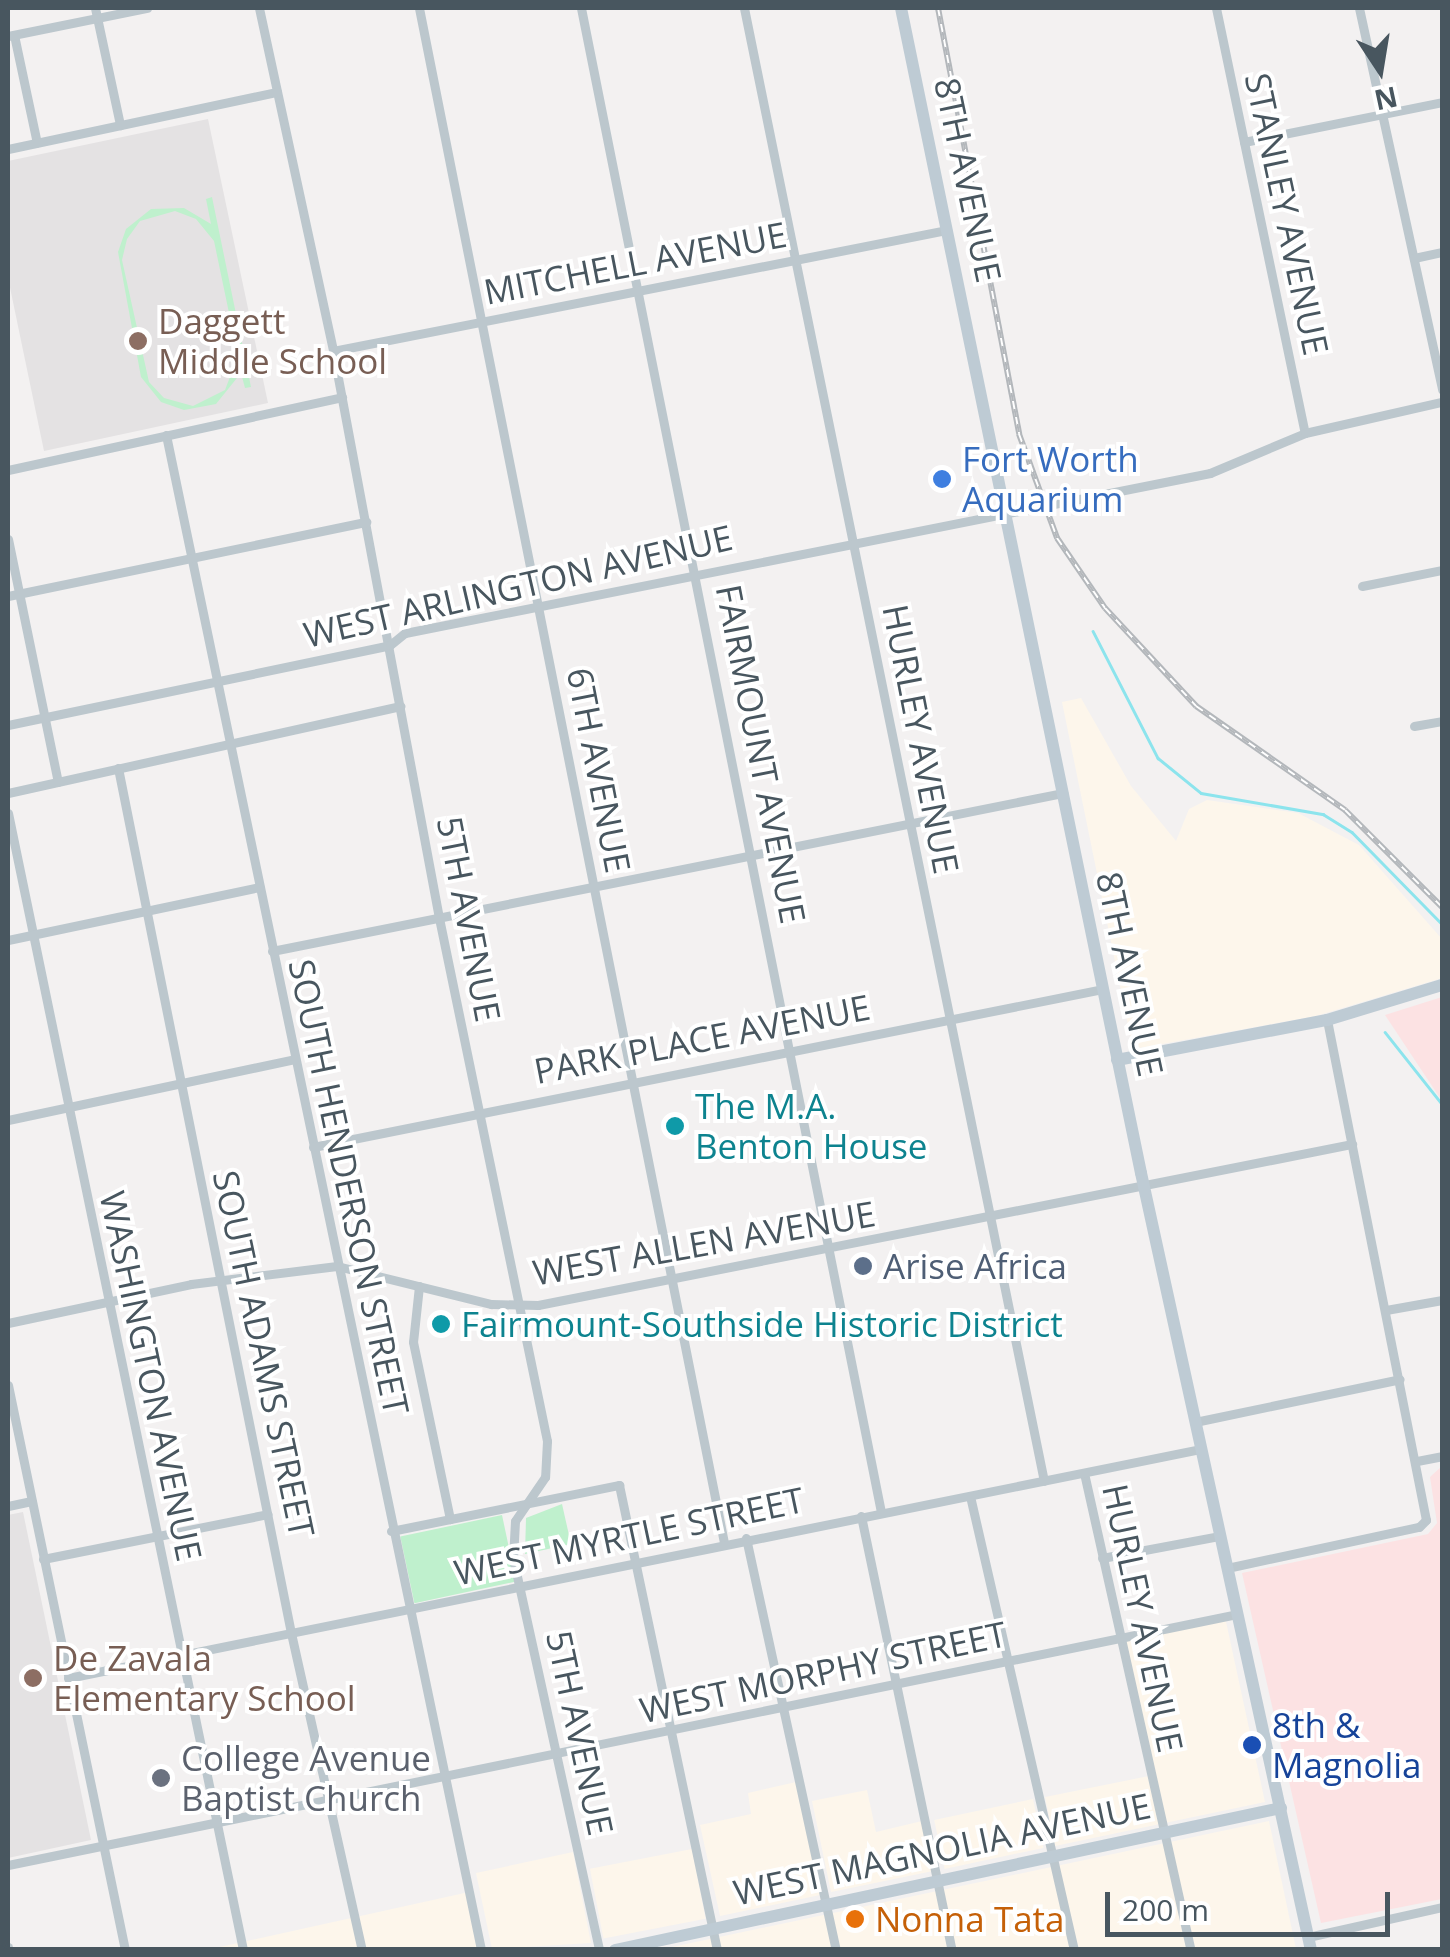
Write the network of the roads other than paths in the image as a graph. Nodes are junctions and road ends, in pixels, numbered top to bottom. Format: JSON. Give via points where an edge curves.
{"nodes":[{"id":1,"x":147,"y":8,"type":"edge"},
{"id":2,"x":259,"y":8,"type":"edge"},
{"id":3,"x":419,"y":8,"type":"edge"},
{"id":4,"x":580,"y":8,"type":"edge"},
{"id":5,"x":744,"y":8,"type":"edge"},
{"id":6,"x":901,"y":8,"type":"edge"},
{"id":7,"x":1216,"y":8,"type":"edge"},
{"id":8,"x":1359,"y":8,"type":"edge"},
{"id":9,"x":96,"y":13,"type":"edge"},
{"id":10,"x":11,"y":36,"type":"edge"},
{"id":11,"x":277,"y":92,"type":"junction"},
{"id":12,"x":1442,"y":102,"type":"edge"},
{"id":13,"x":1382,"y":114,"type":"junction"},
{"id":14,"x":120,"y":125,"type":"junction"},
{"id":15,"x":1244,"y":142,"type":"junction"},
{"id":16,"x":37,"y":143,"type":"junction"},
{"id":17,"x":8,"y":149,"type":"edge"},
{"id":18,"x":947,"y":230,"type":"junction"},
{"id":19,"x":1442,"y":252,"type":"edge"},
{"id":20,"x":1414,"y":258,"type":"junction"},
{"id":21,"x":797,"y":260,"type":"junction"},
{"id":22,"x":639,"y":291,"type":"junction"},
{"id":23,"x":481,"y":322,"type":"junction"},
{"id":24,"x":334,"y":351,"type":"junction"},
{"id":25,"x":1442,"y":390,"type":"edge"},
{"id":26,"x":342,"y":397,"type":"junction"},
{"id":27,"x":1442,"y":402,"type":"edge"},
{"id":28,"x":1305,"y":433,"type":"junction"},
{"id":29,"x":166,"y":435,"type":"junction"},
{"id":30,"x":8,"y":470,"type":"edge"},
{"id":31,"x":1007,"y":510,"type":"junction"},
{"id":32,"x":366,"y":522,"type":"junction"},
{"id":33,"x":8,"y":539,"type":"edge"},
{"id":34,"x":853,"y":541,"type":"junction"},
{"id":35,"x":192,"y":558,"type":"junction"},
{"id":36,"x":1442,"y":570,"type":"edge"},
{"id":37,"x":697,"y":573,"type":"junction"},
{"id":38,"x":1362,"y":586,"type":"dead end"},
{"id":39,"x":19,"y":594,"type":"junction"},
{"id":40,"x":8,"y":596,"type":"edge"},
{"id":41,"x":538,"y":605,"type":"junction"},
{"id":42,"x":390,"y":644,"type":"junction"},
{"id":43,"x":217,"y":681,"type":"junction"},
{"id":44,"x":400,"y":706,"type":"junction"},
{"id":45,"x":45,"y":717,"type":"junction"},
{"id":46,"x":1442,"y":721,"type":"edge"},
{"id":47,"x":8,"y":724,"type":"edge"},
{"id":48,"x":1414,"y":726,"type":"dead end"},
{"id":49,"x":230,"y":744,"type":"junction"},
{"id":50,"x":118,"y":768,"type":"junction"},
{"id":51,"x":58,"y":782,"type":"junction"},
{"id":52,"x":1063,"y":792,"type":"junction"},
{"id":53,"x":8,"y":793,"type":"edge"},
{"id":54,"x":8,"y":813,"type":"edge"},
{"id":55,"x":910,"y":823,"type":"junction"},
{"id":56,"x":753,"y":854,"type":"junction"},
{"id":57,"x":259,"y":886,"type":"junction"},
{"id":58,"x":594,"y":886,"type":"junction"},
{"id":59,"x":145,"y":910,"type":"junction"},
{"id":60,"x":440,"y":918,"type":"junction"},
{"id":61,"x":33,"y":934,"type":"junction"},
{"id":62,"x":8,"y":940,"type":"edge"},
{"id":63,"x":272,"y":951,"type":"junction"},
{"id":64,"x":1442,"y":985,"type":"edge"},
{"id":65,"x":1103,"y":990,"type":"junction"},
{"id":66,"x":949,"y":1020,"type":"junction"},
{"id":67,"x":1327,"y":1020,"type":"junction"},
{"id":68,"x":792,"y":1051,"type":"junction"},
{"id":69,"x":295,"y":1059,"type":"junction"},
{"id":70,"x":1117,"y":1060,"type":"junction"},
{"id":71,"x":634,"y":1083,"type":"junction"},
{"id":72,"x":180,"y":1084,"type":"junction"},
{"id":73,"x":67,"y":1107,"type":"junction"},
{"id":74,"x":481,"y":1113,"type":"junction"},
{"id":75,"x":8,"y":1120,"type":"edge"},
{"id":76,"x":1352,"y":1144,"type":"junction"},
{"id":77,"x":313,"y":1147,"type":"junction"},
{"id":78,"x":1144,"y":1187,"type":"junction"},
{"id":79,"x":990,"y":1218,"type":"junction"},
{"id":80,"x":832,"y":1249,"type":"junction"},
{"id":81,"x":337,"y":1266,"type":"junction"},
{"id":82,"x":221,"y":1280,"type":"junction"},
{"id":83,"x":672,"y":1280,"type":"junction"},
{"id":84,"x":419,"y":1286,"type":"junction"},
{"id":85,"x":1442,"y":1300,"type":"edge"},
{"id":86,"x":106,"y":1302,"type":"junction"},
{"id":87,"x":518,"y":1305,"type":"junction"},
{"id":88,"x":1386,"y":1310,"type":"junction"},
{"id":89,"x":8,"y":1323,"type":"edge"},
{"id":90,"x":1400,"y":1379,"type":"junction"},
{"id":91,"x":8,"y":1385,"type":"edge"},
{"id":92,"x":1195,"y":1422,"type":"junction"},
{"id":93,"x":1201,"y":1449,"type":"junction"},
{"id":94,"x":1442,"y":1456,"type":"edge"},
{"id":95,"x":1417,"y":1460,"type":"junction"},
{"id":96,"x":1084,"y":1473,"type":"junction"},
{"id":97,"x":1044,"y":1481,"type":"junction"},
{"id":98,"x":970,"y":1496,"type":"junction"},
{"id":99,"x":31,"y":1501,"type":"junction"},
{"id":100,"x":521,"y":1505,"type":"junction"},
{"id":101,"x":8,"y":1506,"type":"edge"},
{"id":102,"x":881,"y":1512,"type":"junction"},
{"id":103,"x":268,"y":1514,"type":"junction"},
{"id":104,"x":861,"y":1516,"type":"junction"},
{"id":105,"x":450,"y":1519,"type":"junction"},
{"id":106,"x":390,"y":1531,"type":"junction"},
{"id":107,"x":155,"y":1535,"type":"junction"},
{"id":108,"x":1220,"y":1536,"type":"junction"},
{"id":109,"x":746,"y":1538,"type":"junction"},
{"id":110,"x":724,"y":1542,"type":"junction"},
{"id":111,"x":1102,"y":1558,"type":"junction"},
{"id":112,"x":43,"y":1559,"type":"junction"},
{"id":113,"x":635,"y":1562,"type":"junction"},
{"id":114,"x":1227,"y":1568,"type":"junction"},
{"id":115,"x":520,"y":1586,"type":"junction"},
{"id":116,"x":406,"y":1610,"type":"junction"},
{"id":117,"x":1237,"y":1614,"type":"junction"},
{"id":118,"x":292,"y":1633,"type":"junction"},
{"id":119,"x":1120,"y":1638,"type":"junction"},
{"id":120,"x":180,"y":1655,"type":"junction"},
{"id":121,"x":1008,"y":1662,"type":"junction"},
{"id":122,"x":68,"y":1678,"type":"junction"},
{"id":123,"x":896,"y":1685,"type":"junction"},
{"id":124,"x":785,"y":1708,"type":"junction"},
{"id":125,"x":671,"y":1732,"type":"junction"},
{"id":126,"x":556,"y":1756,"type":"junction"},
{"id":127,"x":445,"y":1780,"type":"junction"},
{"id":128,"x":330,"y":1804,"type":"junction"},
{"id":129,"x":1280,"y":1808,"type":"junction"},
{"id":130,"x":216,"y":1823,"type":"junction"},
{"id":131,"x":1164,"y":1832,"type":"junction"},
{"id":132,"x":103,"y":1844,"type":"junction"},
{"id":133,"x":1050,"y":1857,"type":"junction"},
{"id":134,"x":8,"y":1865,"type":"edge"},
{"id":135,"x":938,"y":1881,"type":"junction"},
{"id":136,"x":826,"y":1904,"type":"junction"},
{"id":137,"x":1442,"y":1908,"type":"edge"},
{"id":138,"x":712,"y":1929,"type":"junction"},
{"id":139,"x":1309,"y":1943,"type":"edge"},
{"id":140,"x":125,"y":1950,"type":"edge"},
{"id":141,"x":243,"y":1950,"type":"edge"},
{"id":142,"x":362,"y":1950,"type":"edge"},
{"id":143,"x":481,"y":1950,"type":"edge"},
{"id":144,"x":599,"y":1950,"type":"edge"},
{"id":145,"x":616,"y":1950,"type":"edge"},
{"id":146,"x":716,"y":1950,"type":"edge"},
{"id":147,"x":836,"y":1950,"type":"edge"},
{"id":148,"x":952,"y":1950,"type":"edge"},
{"id":149,"x":1074,"y":1950,"type":"edge"},
{"id":150,"x":1191,"y":1950,"type":"edge"}],
"edges":[{"from":1,"to":9,"type":"street"},
{"from":2,"to":11,"type":"street","name":"5TH AVENUE"},
{"from":3,"to":23,"type":"street","name":"6TH AVENUE"},
{"from":4,"to":22,"type":"street","name":"FAIRMOUNT AVENUE"},
{"from":5,"to":21,"type":"street","name":"HURLEY AVENUE"},
{"from":6,"to":18,"type":"main road","name":"8TH AVENUE"},
{"from":7,"to":15,"type":"street","name":"STANLEY AVENUE"},
{"from":8,"to":13,"type":"street"},
{"from":9,"to":10,"type":"street"},
{"from":9,"to":14,"type":"street"},
{"from":10,"to":16,"type":"street"},
{"from":11,"to":14,"type":"street"},
{"from":11,"to":24,"type":"street","name":"5TH AVENUE"},
{"from":12,"to":13,"type":"street"},
{"from":13,"to":15,"type":"street"},
{"from":13,"to":20,"type":"street"},
{"from":14,"to":16,"type":"street"},
{"from":15,"to":28,"type":"street","name":"STANLEY AVENUE"},
{"from":16,"to":17,"type":"street"},
{"from":18,"to":21,"type":"street","name":"MITCHELL AVENUE"},
{"from":18,"to":31,"type":"main road","name":"8TH AVENUE"},
{"from":19,"to":20,"type":"street"},
{"from":20,"to":25,"type":"street"},
{"from":21,"to":22,"type":"street","name":"MITCHELL AVENUE"},
{"from":21,"to":34,"type":"street","name":"HURLEY AVENUE"},
{"from":22,"to":23,"type":"street","name":"MITCHELL AVENUE"},
{"from":22,"to":37,"type":"street","name":"FAIRMOUNT AVENUE"},
{"from":23,"to":24,"type":"street","name":"MITCHELL AVENUE"},
{"from":23,"to":41,"type":"street","name":"6TH AVENUE"},
{"from":24,"to":26,"type":"street","name":"5TH AVENUE"},
{"from":26,"to":29,"type":"street"},
{"from":26,"to":32,"type":"street","name":"5TH AVENUE"},
{"from":27,"to":28,"type":"street","name":"WEST ARLINGTON AVENUE"},
{"from":28,"to":31,"type":"street","name":"WEST ARLINGTON AVENUE","via":[[1210,472]]},
{"from":29,"to":30,"type":"street"},
{"from":29,"to":35,"type":"street","name":"SOUTH HENDERSON STREET"},
{"from":31,"to":34,"type":"street","name":"WEST ARLINGTON AVENUE"},
{"from":31,"to":52,"type":"main road","name":"8TH AVENUE"},
{"from":32,"to":35,"type":"street"},
{"from":32,"to":42,"type":"street","name":"5TH AVENUE"},
{"from":33,"to":39,"type":"street"},
{"from":34,"to":37,"type":"street","name":"WEST ARLINGTON AVENUE"},
{"from":34,"to":55,"type":"street","name":"HURLEY AVENUE"},
{"from":35,"to":39,"type":"street"},
{"from":35,"to":43,"type":"street","name":"SOUTH HENDERSON STREET"},
{"from":36,"to":38,"type":"street"},
{"from":37,"to":41,"type":"street","name":"WEST ARLINGTON AVENUE"},
{"from":37,"to":56,"type":"street","name":"FAIRMOUNT AVENUE"},
{"from":39,"to":40,"type":"street"},
{"from":39,"to":45,"type":"street"},
{"from":41,"to":42,"type":"street","name":"WEST ARLINGTON AVENUE","via":[[405,632]]},
{"from":41,"to":58,"type":"street","name":"6TH AVENUE"},
{"from":42,"to":43,"type":"street","name":"WEST ARLINGTON AVENUE"},
{"from":42,"to":44,"type":"street","name":"5TH AVENUE"},
{"from":43,"to":45,"type":"street","name":"WEST ARLINGTON AVENUE"},
{"from":43,"to":49,"type":"street","name":"SOUTH HENDERSON STREET"},
{"from":44,"to":49,"type":"street"},
{"from":44,"to":60,"type":"street","name":"5TH AVENUE"},
{"from":45,"to":47,"type":"street","name":"WEST ARLINGTON AVENUE"},
{"from":45,"to":51,"type":"street"},
{"from":46,"to":48,"type":"street"},
{"from":49,"to":50,"type":"street"},
{"from":49,"to":57,"type":"street","name":"SOUTH HENDERSON STREET"},
{"from":50,"to":51,"type":"street"},
{"from":50,"to":59,"type":"street","name":"SOUTH ADAMS STREET"},
{"from":51,"to":53,"type":"street"},
{"from":52,"to":55,"type":"street"},
{"from":52,"to":65,"type":"main road","name":"8TH AVENUE"},
{"from":54,"to":61,"type":"street","name":"WASHINGTON AVENUE"},
{"from":55,"to":56,"type":"street"},
{"from":55,"to":66,"type":"street","name":"HURLEY AVENUE"},
{"from":56,"to":58,"type":"street"},
{"from":56,"to":68,"type":"street","name":"FAIRMOUNT AVENUE"},
{"from":57,"to":59,"type":"street"},
{"from":57,"to":63,"type":"street","name":"SOUTH HENDERSON STREET"},
{"from":58,"to":60,"type":"street"},
{"from":58,"to":71,"type":"street","name":"6TH AVENUE"},
{"from":59,"to":61,"type":"street"},
{"from":59,"to":72,"type":"street","name":"SOUTH ADAMS STREET"},
{"from":60,"to":63,"type":"street"},
{"from":60,"to":74,"type":"street","name":"5TH AVENUE"},
{"from":61,"to":62,"type":"street"},
{"from":61,"to":73,"type":"street","name":"WASHINGTON AVENUE"},
{"from":63,"to":69,"type":"street","name":"SOUTH HENDERSON STREET"},
{"from":64,"to":67,"type":"main road"},
{"from":65,"to":66,"type":"street","name":"PARK PLACE AVENUE"},
{"from":65,"to":70,"type":"main road","name":"8TH AVENUE"},
{"from":66,"to":68,"type":"street","name":"PARK PLACE AVENUE"},
{"from":66,"to":79,"type":"street","name":"HURLEY AVENUE"},
{"from":67,"to":70,"type":"main road"},
{"from":67,"to":76,"type":"street"},
{"from":68,"to":71,"type":"street","name":"PARK PLACE AVENUE"},
{"from":68,"to":80,"type":"street","name":"FAIRMOUNT AVENUE"},
{"from":69,"to":72,"type":"street"},
{"from":69,"to":77,"type":"street","name":"SOUTH HENDERSON STREET"},
{"from":70,"to":78,"type":"main road","name":"8TH AVENUE"},
{"from":71,"to":74,"type":"street","name":"PARK PLACE AVENUE"},
{"from":71,"to":83,"type":"street","name":"6TH AVENUE"},
{"from":72,"to":73,"type":"street"},
{"from":72,"to":82,"type":"street","name":"SOUTH ADAMS STREET"},
{"from":73,"to":75,"type":"street"},
{"from":73,"to":86,"type":"street","name":"WASHINGTON AVENUE"},
{"from":74,"to":77,"type":"street","name":"PARK PLACE AVENUE"},
{"from":74,"to":87,"type":"street","name":"5TH AVENUE"},
{"from":76,"to":78,"type":"street","name":"WEST ALLEN AVENUE"},
{"from":76,"to":88,"type":"street"},
{"from":77,"to":81,"type":"street","name":"SOUTH HENDERSON STREET"},
{"from":78,"to":79,"type":"street","name":"WEST ALLEN AVENUE"},
{"from":78,"to":92,"type":"main road","name":"8TH AVENUE"},
{"from":79,"to":80,"type":"street","name":"WEST ALLEN AVENUE"},
{"from":79,"to":97,"type":"street","name":"HURLEY AVENUE"},
{"from":80,"to":83,"type":"street","name":"WEST ALLEN AVENUE"},
{"from":80,"to":102,"type":"street","name":"FAIRMOUNT AVENUE"},
{"from":81,"to":82,"type":"street","name":"WEST ALLEN AVENUE"},
{"from":81,"to":84,"type":"street","name":"WEST ALLEN AVENUE"},
{"from":81,"to":106,"type":"street","name":"SOUTH HENDERSON STREET"},
{"from":82,"to":86,"type":"street","name":"WEST ALLEN AVENUE"},
{"from":82,"to":103,"type":"street","name":"SOUTH ADAMS STREET"},
{"from":83,"to":87,"type":"street","name":"WEST ALLEN AVENUE"},
{"from":83,"to":110,"type":"street","name":"6TH AVENUE"},
{"from":84,"to":87,"type":"street","name":"WEST ALLEN AVENUE"},
{"from":84,"to":105,"type":"street","via":[[415,1359]]},
{"from":85,"to":88,"type":"street"},
{"from":86,"to":89,"type":"street","name":"WEST ALLEN AVENUE"},
{"from":86,"to":107,"type":"street","name":"WASHINGTON AVENUE"},
{"from":87,"to":100,"type":"street","name":"5TH AVENUE","via":[[548,1462],[538,1491]]},
{"from":88,"to":90,"type":"street"},
{"from":90,"to":92,"type":"street"},
{"from":90,"to":95,"type":"street"},
{"from":91,"to":99,"type":"street"},
{"from":92,"to":93,"type":"main road","name":"8TH AVENUE"},
{"from":93,"to":96,"type":"street","name":"WEST MYRTLE STREET"},
{"from":93,"to":108,"type":"main road","name":"8TH AVENUE"},
{"from":94,"to":95,"type":"street"},
{"from":95,"to":114,"type":"street","via":[[1424,1524]]},
{"from":96,"to":97,"type":"street","name":"WEST MYRTLE STREET"},
{"from":96,"to":111,"type":"street","name":"HURLEY AVENUE"},
{"from":97,"to":98,"type":"street","name":"WEST MYRTLE STREET"},
{"from":98,"to":102,"type":"street","name":"WEST MYRTLE STREET"},
{"from":98,"to":121,"type":"street"},
{"from":99,"to":101,"type":"street"},
{"from":99,"to":112,"type":"street"},
{"from":100,"to":105,"type":"street"},
{"from":100,"to":113,"type":"street","via":[[619,1485]]},
{"from":100,"to":115,"type":"street","name":"5TH AVENUE","via":[[512,1538]]},
{"from":102,"to":104,"type":"street","name":"WEST MYRTLE STREET"},
{"from":103,"to":107,"type":"street"},
{"from":103,"to":118,"type":"street","name":"SOUTH ADAMS STREET"},
{"from":104,"to":109,"type":"street","name":"WEST MYRTLE STREET"},
{"from":104,"to":123,"type":"street"},
{"from":105,"to":106,"type":"street"},
{"from":106,"to":116,"type":"street","name":"SOUTH HENDERSON STREET"},
{"from":107,"to":112,"type":"street"},
{"from":107,"to":120,"type":"street","name":"WASHINGTON AVENUE"},
{"from":108,"to":111,"type":"street"},
{"from":108,"to":114,"type":"main road","name":"8TH AVENUE"},
{"from":109,"to":110,"type":"street","name":"WEST MYRTLE STREET"},
{"from":109,"to":124,"type":"street"},
{"from":110,"to":113,"type":"street","name":"WEST MYRTLE STREET"},
{"from":111,"to":119,"type":"street","name":"HURLEY AVENUE"},
{"from":112,"to":122,"type":"street"},
{"from":113,"to":115,"type":"street","name":"WEST MYRTLE STREET"},
{"from":113,"to":125,"type":"street"},
{"from":114,"to":117,"type":"main road","name":"8TH AVENUE"},
{"from":115,"to":116,"type":"street","name":"WEST MYRTLE STREET"},
{"from":115,"to":126,"type":"street","name":"5TH AVENUE"},
{"from":116,"to":118,"type":"street","name":"WEST MYRTLE STREET"},
{"from":116,"to":127,"type":"street","name":"SOUTH HENDERSON STREET"},
{"from":117,"to":119,"type":"street","name":"WEST MORPHY STREET"},
{"from":117,"to":129,"type":"main road","name":"8TH AVENUE"},
{"from":118,"to":120,"type":"street","name":"WEST MYRTLE STREET"},
{"from":118,"to":128,"type":"street","name":"SOUTH ADAMS STREET"},
{"from":119,"to":121,"type":"street","name":"WEST MORPHY STREET"},
{"from":119,"to":131,"type":"street","name":"HURLEY AVENUE"},
{"from":120,"to":122,"type":"street","name":"WEST MYRTLE STREET"},
{"from":120,"to":130,"type":"street","name":"WASHINGTON AVENUE"},
{"from":121,"to":123,"type":"street","name":"WEST MORPHY STREET"},
{"from":121,"to":133,"type":"street"},
{"from":122,"to":132,"type":"street"},
{"from":123,"to":124,"type":"street","name":"WEST MORPHY STREET"},
{"from":123,"to":135,"type":"street"},
{"from":124,"to":125,"type":"street","name":"WEST MORPHY STREET"},
{"from":124,"to":136,"type":"street"},
{"from":125,"to":126,"type":"street","name":"WEST MORPHY STREET"},
{"from":125,"to":138,"type":"street"},
{"from":126,"to":127,"type":"street","name":"WEST MORPHY STREET"},
{"from":126,"to":144,"type":"street","name":"5TH AVENUE"},
{"from":127,"to":128,"type":"street","name":"WEST MORPHY STREET"},
{"from":127,"to":143,"type":"street","name":"SOUTH HENDERSON STREET"},
{"from":128,"to":130,"type":"street","name":"WEST MORPHY STREET"},
{"from":128,"to":142,"type":"street","name":"SOUTH ADAMS STREET"},
{"from":129,"to":131,"type":"main road","name":"WEST MAGNOLIA AVENUE"},
{"from":129,"to":139,"type":"main road","name":"8TH AVENUE"},
{"from":130,"to":132,"type":"street","name":"WEST MORPHY STREET"},
{"from":130,"to":141,"type":"street","name":"WASHINGTON AVENUE"},
{"from":131,"to":133,"type":"main road","name":"WEST MAGNOLIA AVENUE"},
{"from":131,"to":150,"type":"street","name":"HURLEY AVENUE"},
{"from":132,"to":134,"type":"street","name":"WEST MORPHY STREET"},
{"from":132,"to":140,"type":"street"},
{"from":133,"to":135,"type":"main road","name":"WEST MAGNOLIA AVENUE"},
{"from":133,"to":149,"type":"street","via":[[1057,1864]]},
{"from":135,"to":136,"type":"main road","name":"WEST MAGNOLIA AVENUE"},
{"from":135,"to":148,"type":"street"},
{"from":136,"to":138,"type":"main road","name":"WEST MAGNOLIA AVENUE"},
{"from":136,"to":147,"type":"street"},
{"from":137,"to":139,"type":"street"},
{"from":138,"to":145,"type":"main road","name":"WEST MAGNOLIA AVENUE"},
{"from":138,"to":146,"type":"street"}]}
